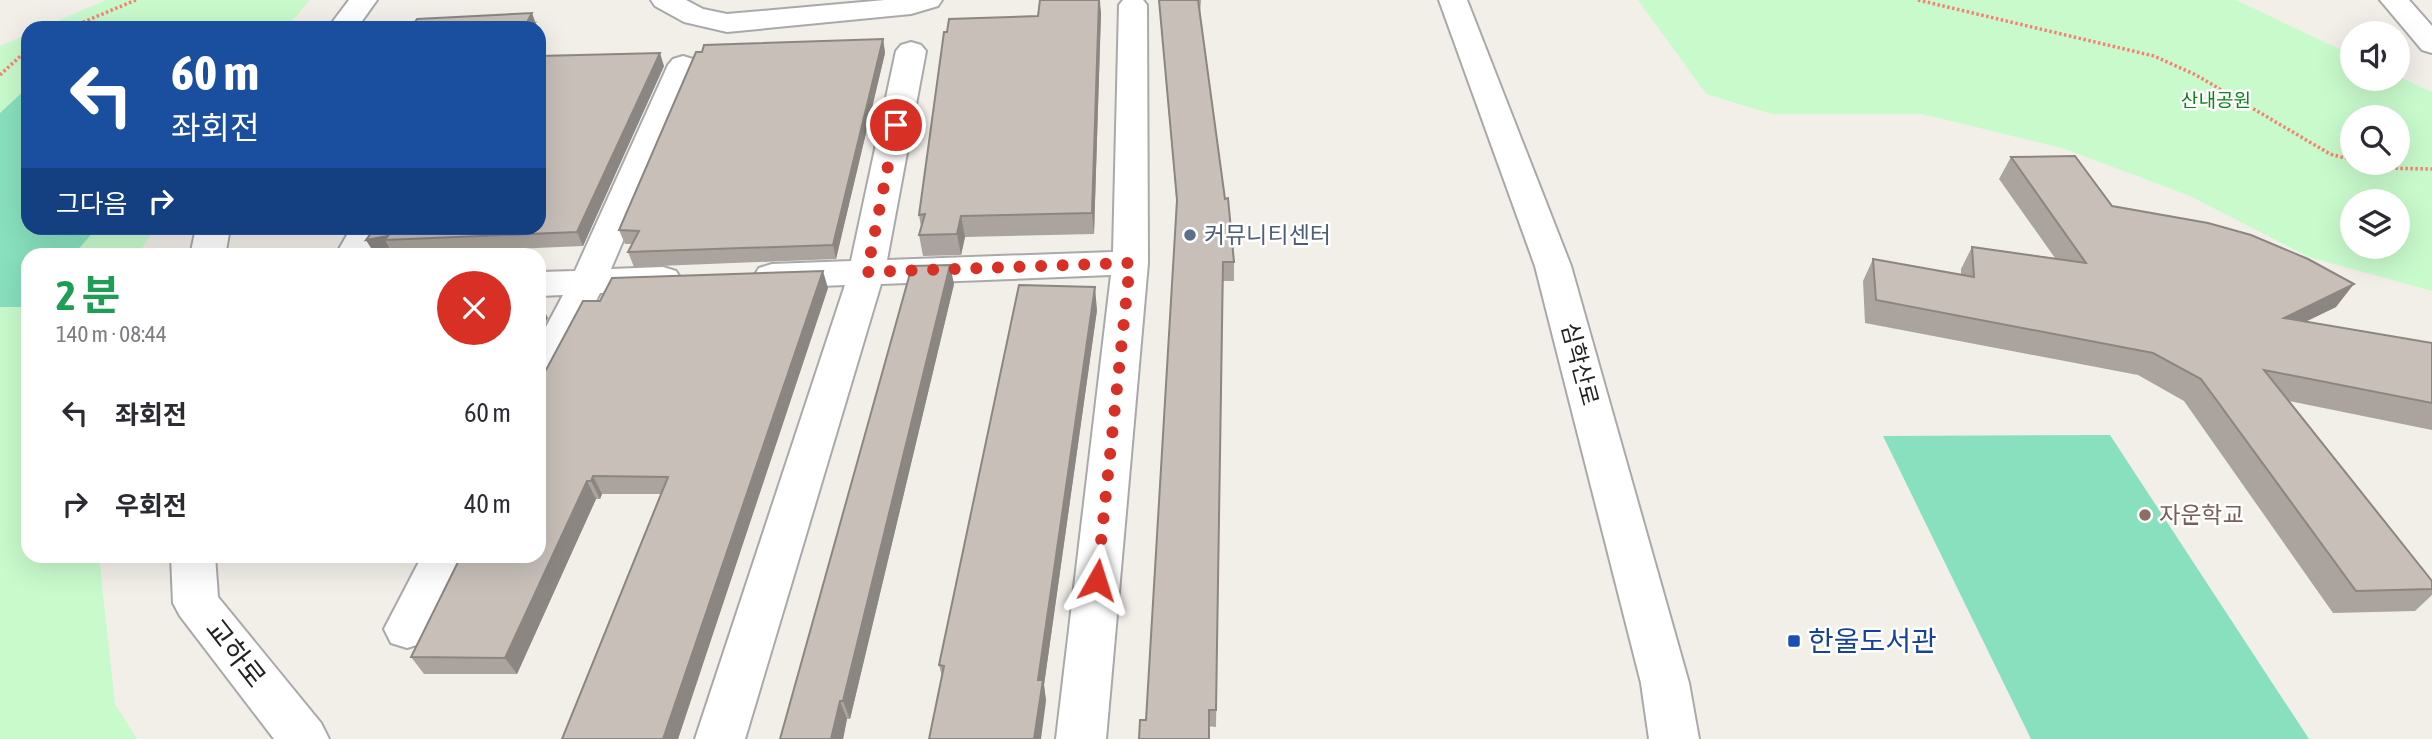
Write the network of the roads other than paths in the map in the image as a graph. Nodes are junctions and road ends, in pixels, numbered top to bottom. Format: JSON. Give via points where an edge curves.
{"nodes":[{"id":1,"x":362,"y":0,"type":"edge"},
{"id":2,"x":665,"y":0,"type":"edge"},
{"id":3,"x":928,"y":0,"type":"edge"},
{"id":4,"x":1453,"y":0,"type":"edge"},
{"id":5,"x":2394,"y":0,"type":"edge"},
{"id":6,"x":1133,"y":5,"type":"dead end"},
{"id":7,"x":347,"y":21,"type":"edge"},
{"id":8,"x":2432,"y":44,"type":"edge"},
{"id":9,"x":911,"y":51,"type":"dead end"},
{"id":10,"x":682,"y":65,"type":"dead end"},
{"id":11,"x":1130,"y":263,"type":"junction"},
{"id":12,"x":867,"y":272,"type":"junction"},
{"id":13,"x":741,"y":277,"type":"edge"},
{"id":14,"x":700,"y":278,"type":"edge"},
{"id":15,"x":589,"y":282,"type":"junction"},
{"id":16,"x":546,"y":284,"type":"edge"},
{"id":17,"x":546,"y":364,"type":"edge"},
{"id":18,"x":194,"y":563,"type":"edge"},
{"id":19,"x":441,"y":563,"type":"edge"},
{"id":20,"x":407,"y":629,"type":"dead end"},
{"id":21,"x":304,"y":739,"type":"edge"},
{"id":22,"x":720,"y":739,"type":"edge"},
{"id":23,"x":1081,"y":739,"type":"edge"},
{"id":24,"x":1674,"y":739,"type":"edge"}],
"edges":[{"from":1,"to":7,"type":"street"},
{"from":2,"to":3,"type":"street","via":[[694,16],[727,23],[911,6]]},
{"from":4,"to":24,"type":"street","name":"심학산로","via":[[1553,266],[1665,683]]},
{"from":5,"to":8,"type":"street"},
{"from":6,"to":11,"type":"street"},
{"from":9,"to":12,"type":"street"},
{"from":10,"to":15,"type":"street"},
{"from":11,"to":12,"type":"street"},
{"from":11,"to":23,"type":"street"},
{"from":12,"to":13,"type":"street"},
{"from":12,"to":22,"type":"street"},
{"from":14,"to":15,"type":"street"},
{"from":15,"to":16,"type":"street"},
{"from":15,"to":17,"type":"street"},
{"from":18,"to":21,"type":"street","name":"교하로","via":[[197,603]]},
{"from":19,"to":20,"type":"street"}]}
